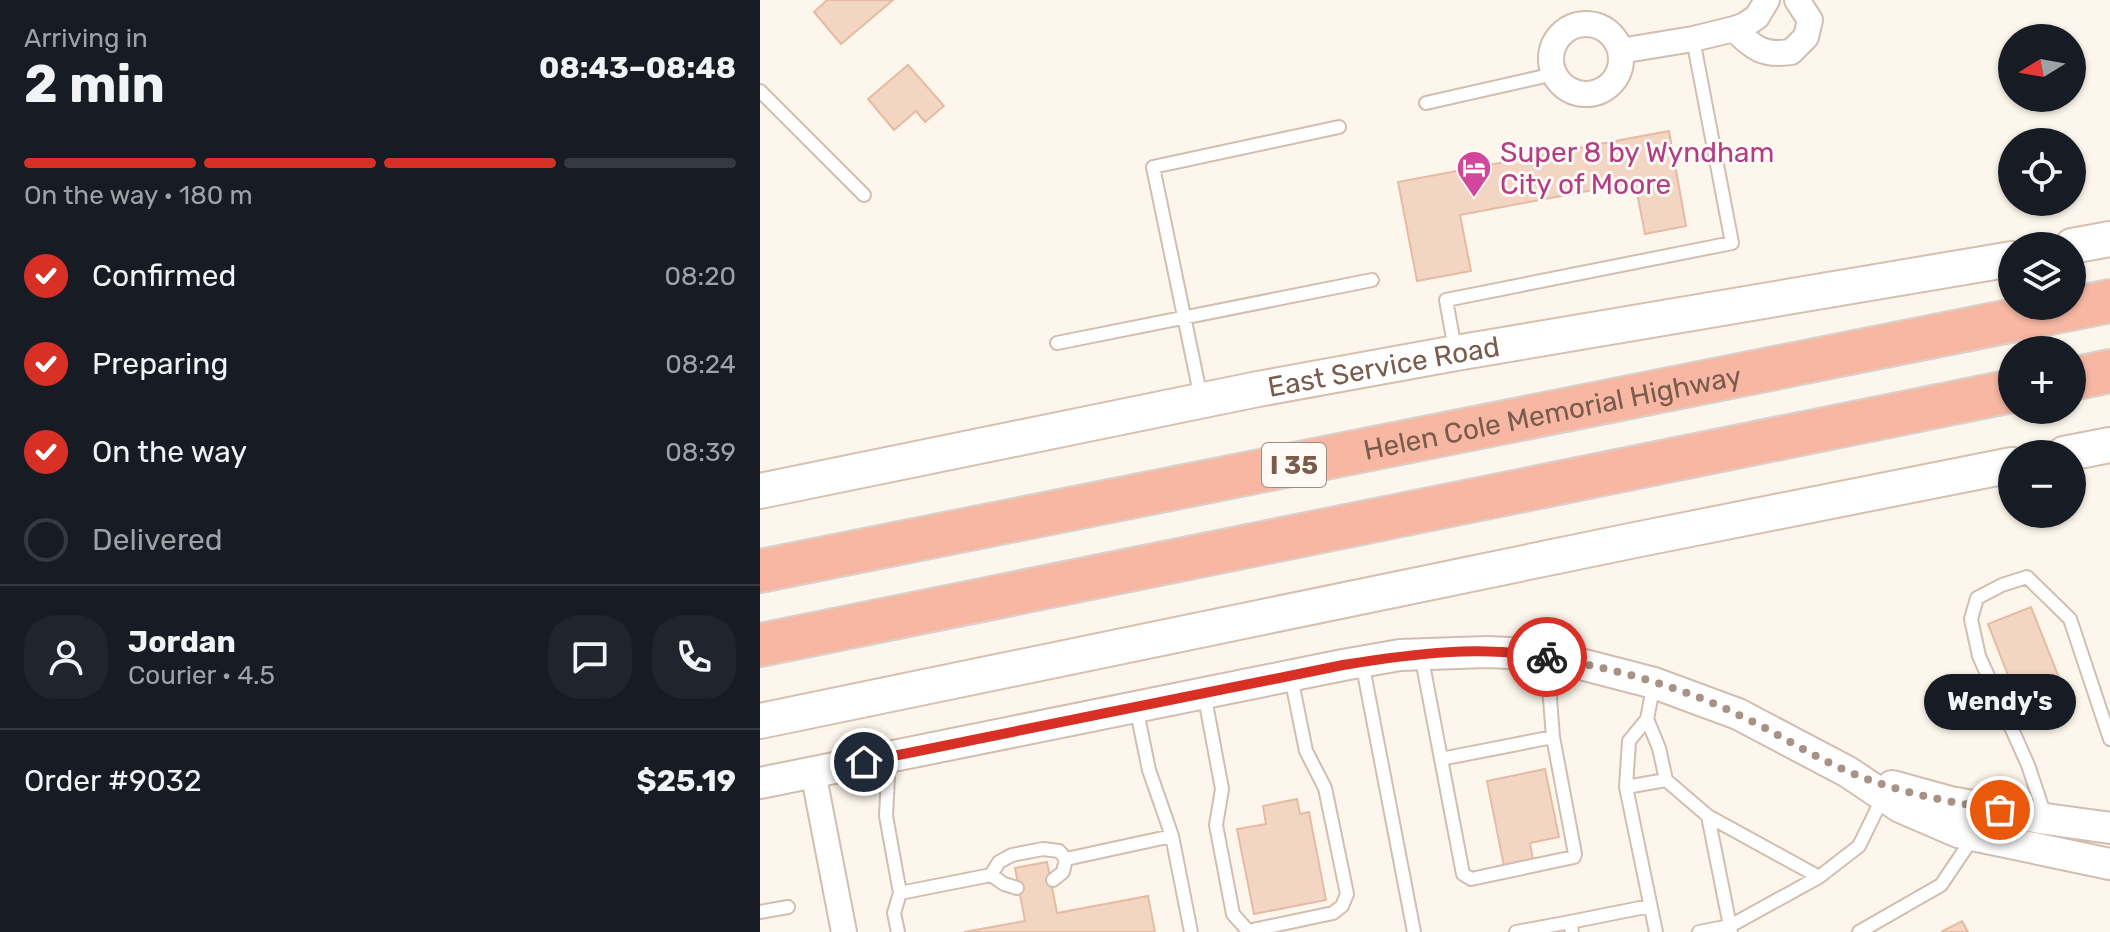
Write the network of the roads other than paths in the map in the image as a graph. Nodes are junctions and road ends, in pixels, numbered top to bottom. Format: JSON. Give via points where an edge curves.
{"nodes":[{"id":1,"x":1767,"y":0,"type":"edge"},
{"id":2,"x":1797,"y":0,"type":"edge"},
{"id":3,"x":1734,"y":29,"type":"junction"},
{"id":4,"x":1693,"y":39,"type":"junction"},
{"id":5,"x":1620,"y":51,"type":"junction"},
{"id":6,"x":1554,"y":74,"type":"junction"},
{"id":7,"x":760,"y":91,"type":"edge"},
{"id":8,"x":1426,"y":103,"type":"dead end"},
{"id":9,"x":1339,"y":127,"type":"dead end"},
{"id":10,"x":864,"y":195,"type":"dead end"},
{"id":11,"x":2110,"y":239,"type":"edge"},
{"id":12,"x":2086,"y":243,"type":"edge"},
{"id":13,"x":1998,"y":261,"type":"edge"},
{"id":14,"x":1372,"y":280,"type":"dead end"},
{"id":15,"x":2110,"y":301,"type":"edge"},
{"id":16,"x":1185,"y":318,"type":"junction"},
{"id":17,"x":1057,"y":343,"type":"dead end"},
{"id":18,"x":1456,"y":353,"type":"junction"},
{"id":19,"x":2110,"y":371,"type":"edge"},
{"id":20,"x":2086,"y":376,"type":"edge"},
{"id":21,"x":1998,"y":394,"type":"edge"},
{"id":22,"x":1201,"y":401,"type":"junction"},
{"id":23,"x":2110,"y":445,"type":"edge"},
{"id":24,"x":2086,"y":450,"type":"edge"},
{"id":25,"x":1998,"y":468,"type":"edge"},
{"id":26,"x":760,"y":491,"type":"edge"},
{"id":27,"x":760,"y":571,"type":"edge"},
{"id":28,"x":760,"y":645,"type":"edge"},
{"id":29,"x":1421,"y":654,"type":"junction"},
{"id":30,"x":1552,"y":658,"type":"junction"},
{"id":31,"x":1362,"y":662,"type":"junction"},
{"id":32,"x":1291,"y":676,"type":"junction"},
{"id":33,"x":1654,"y":683,"type":"junction"},
{"id":34,"x":1204,"y":693,"type":"junction"},
{"id":35,"x":1136,"y":707,"type":"junction"},
{"id":36,"x":1647,"y":719,"type":"junction"},
{"id":37,"x":760,"y":721,"type":"edge"},
{"id":38,"x":1553,"y":737,"type":"junction"},
{"id":39,"x":2110,"y":739,"type":"edge"},
{"id":40,"x":889,"y":757,"type":"junction"},
{"id":41,"x":1441,"y":759,"type":"junction"},
{"id":42,"x":813,"y":772,"type":"junction"},
{"id":43,"x":1848,"y":772,"type":"junction"},
{"id":44,"x":1666,"y":780,"type":"junction"},
{"id":45,"x":760,"y":783,"type":"edge"},
{"id":46,"x":1626,"y":787,"type":"junction"},
{"id":47,"x":1884,"y":796,"type":"junction"},
{"id":48,"x":1708,"y":816,"type":"junction"},
{"id":49,"x":2046,"y":819,"type":"junction"},
{"id":50,"x":2110,"y":828,"type":"edge"},
{"id":51,"x":1172,"y":836,"type":"junction"},
{"id":52,"x":1974,"y":836,"type":"junction"},
{"id":53,"x":1066,"y":859,"type":"junction"},
{"id":54,"x":2110,"y":864,"type":"edge"},
{"id":55,"x":991,"y":875,"type":"junction"},
{"id":56,"x":1819,"y":877,"type":"junction"},
{"id":57,"x":1053,"y":880,"type":"dead end"},
{"id":58,"x":1017,"y":888,"type":"dead end"},
{"id":59,"x":900,"y":893,"type":"junction"},
{"id":60,"x":1650,"y":906,"type":"junction"},
{"id":61,"x":788,"y":907,"type":"dead end"},
{"id":62,"x":760,"y":912,"type":"edge"},
{"id":63,"x":1571,"y":927,"type":"edge"},
{"id":64,"x":1731,"y":929,"type":"edge"},
{"id":65,"x":1248,"y":931,"type":"edge"},
{"id":66,"x":844,"y":932,"type":"edge"},
{"id":67,"x":898,"y":932,"type":"edge"},
{"id":68,"x":1191,"y":932,"type":"edge"},
{"id":69,"x":1414,"y":932,"type":"edge"},
{"id":70,"x":1516,"y":932,"type":"edge"},
{"id":71,"x":1656,"y":932,"type":"edge"},
{"id":72,"x":1699,"y":932,"type":"edge"},
{"id":73,"x":1859,"y":932,"type":"edge"}],
"edges":[{"from":1,"to":3,"type":"street","via":[[1757,17]]},
{"from":2,"to":3,"type":"street","via":[[1810,20],[1806,37],[1791,52],[1758,50]]},
{"from":3,"to":4,"type":"street"},
{"from":4,"to":5,"type":"street"},
{"from":4,"to":18,"type":"lane","via":[[1732,243],[1446,300]]},
{"from":5,"to":6,"type":"street","via":[[1615,78],[1596,93],[1570,91]]},
{"from":5,"to":6,"type":"street","via":[[1599,26],[1569,27],[1553,48]]},
{"from":6,"to":8,"type":"lane"},
{"from":7,"to":10,"type":"lane"},
{"from":9,"to":16,"type":"lane","via":[[1153,167]]},
{"from":11,"to":12,"type":"main road"},
{"from":13,"to":18,"type":"main road","name":"East Service Road"},
{"from":14,"to":16,"type":"lane"},
{"from":15,"to":27,"type":"highway","name":"Helen Cole Memorial Highway","number":"I 35"},
{"from":16,"to":17,"type":"lane"},
{"from":16,"to":22,"type":"lane"},
{"from":18,"to":22,"type":"main road","name":"East Service Road"},
{"from":19,"to":20,"type":"highway"},
{"from":21,"to":28,"type":"highway"},
{"from":22,"to":26,"type":"main road","name":"East Service Road"},
{"from":23,"to":24,"type":"main road"},
{"from":25,"to":37,"type":"main road"},
{"from":29,"to":30,"type":"street","via":[[1487,652]]},
{"from":29,"to":31,"type":"street"},
{"from":29,"to":41,"type":"lane"},
{"from":30,"to":33,"type":"street"},
{"from":30,"to":38,"type":"lane"},
{"from":31,"to":32,"type":"street"},
{"from":31,"to":69,"type":"lane"},
{"from":32,"to":34,"type":"street"},
{"from":32,"to":65,"type":"lane","via":[[1306,751],[1325,788],[1347,894],[1333,913]]},
{"from":33,"to":36,"type":"lane"},
{"from":33,"to":43,"type":"street","via":[[1738,714]]},
{"from":34,"to":35,"type":"street"},
{"from":34,"to":65,"type":"lane","via":[[1222,789],[1216,825],[1233,914]]},
{"from":35,"to":40,"type":"street"},
{"from":35,"to":51,"type":"lane","via":[[1149,770]]},
{"from":36,"to":44,"type":"lane"},
{"from":36,"to":46,"type":"lane","via":[[1629,741]]},
{"from":38,"to":41,"type":"lane"},
{"from":38,"to":41,"type":"lane","via":[[1575,854],[1572,859],[1471,879],[1463,874]]},
{"from":39,"to":49,"type":"lane","via":[[2070,619],[2027,577],[1977,598],[1971,619],[1979,656]]},
{"from":40,"to":42,"type":"street"},
{"from":40,"to":59,"type":"lane","via":[[886,816]]},
{"from":42,"to":45,"type":"street"},
{"from":42,"to":66,"type":"street"},
{"from":43,"to":47,"type":"street"},
{"from":43,"to":49,"type":"street","via":[[1916,794]]},
{"from":44,"to":46,"type":"lane"},
{"from":44,"to":48,"type":"lane"},
{"from":46,"to":60,"type":"lane"},
{"from":47,"to":52,"type":"street"},
{"from":47,"to":56,"type":"lane","via":[[1859,846]]},
{"from":48,"to":56,"type":"lane"},
{"from":48,"to":64,"type":"lane"},
{"from":49,"to":50,"type":"street"},
{"from":51,"to":53,"type":"lane"},
{"from":51,"to":68,"type":"lane"},
{"from":52,"to":54,"type":"street"},
{"from":52,"to":73,"type":"lane","via":[[1941,885]]},
{"from":53,"to":55,"type":"lane","via":[[1059,851],[1043,849],[1012,855]]},
{"from":53,"to":57,"type":"lane","via":[[1063,872]]},
{"from":55,"to":58,"type":"lane"},
{"from":55,"to":59,"type":"lane"},
{"from":56,"to":64,"type":"lane"},
{"from":59,"to":67,"type":"lane","via":[[894,913]]},
{"from":60,"to":63,"type":"lane"},
{"from":60,"to":71,"type":"lane"},
{"from":61,"to":62,"type":"lane"},
{"from":63,"to":70,"type":"lane"},
{"from":64,"to":72,"type":"lane"}]}
